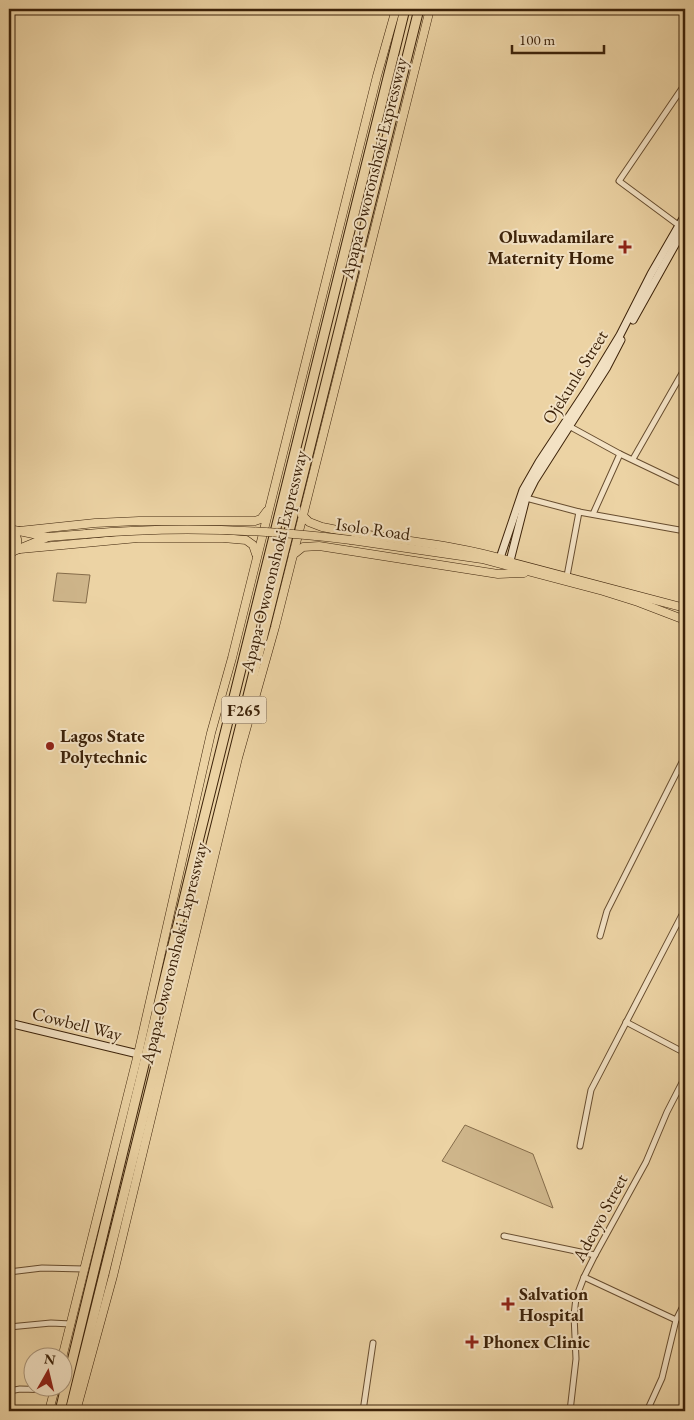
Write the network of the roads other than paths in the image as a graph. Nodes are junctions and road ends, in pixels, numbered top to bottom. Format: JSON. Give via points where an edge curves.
{"nodes":[{"id":1,"x":396,"y":9,"type":"edge"},
{"id":2,"x":405,"y":9,"type":"edge"},
{"id":3,"x":419,"y":9,"type":"edge"},
{"id":4,"x":430,"y":9,"type":"edge"},
{"id":5,"x":685,"y":84,"type":"edge"},
{"id":6,"x":685,"y":215,"type":"edge"},
{"id":7,"x":683,"y":227,"type":"edge"},
{"id":8,"x":685,"y":368,"type":"edge"},
{"id":9,"x":567,"y":425,"type":"junction"},
{"id":10,"x":620,"y":454,"type":"junction"},
{"id":11,"x":633,"y":459,"type":"junction"},
{"id":12,"x":685,"y":485,"type":"edge"},
{"id":13,"x":526,"y":498,"type":"junction"},
{"id":14,"x":268,"y":510,"type":"junction"},
{"id":15,"x":578,"y":512,"type":"junction"},
{"id":16,"x":592,"y":514,"type":"junction"},
{"id":17,"x":302,"y":515,"type":"junction"},
{"id":18,"x":13,"y":530,"type":"edge"},
{"id":19,"x":685,"y":531,"type":"edge"},
{"id":20,"x":48,"y":537,"type":"junction"},
{"id":21,"x":14,"y":551,"type":"edge"},
{"id":22,"x":294,"y":555,"type":"junction"},
{"id":23,"x":257,"y":558,"type":"junction"},
{"id":24,"x":500,"y":558,"type":"junction"},
{"id":25,"x":482,"y":559,"type":"junction"},
{"id":26,"x":510,"y":561,"type":"junction"},
{"id":27,"x":532,"y":573,"type":"junction"},
{"id":28,"x":567,"y":576,"type":"junction"},
{"id":29,"x":685,"y":608,"type":"edge"},
{"id":30,"x":685,"y":620,"type":"edge"},
{"id":31,"x":685,"y":756,"type":"edge"},
{"id":32,"x":685,"y":909,"type":"edge"},
{"id":33,"x":600,"y":936,"type":"dead end"},
{"id":34,"x":626,"y":1022,"type":"junction"},
{"id":35,"x":9,"y":1023,"type":"edge"},
{"id":36,"x":138,"y":1054,"type":"junction"},
{"id":37,"x":685,"y":1054,"type":"edge"},
{"id":38,"x":685,"y":1077,"type":"edge"},
{"id":39,"x":580,"y":1146,"type":"dead end"},
{"id":40,"x":504,"y":1236,"type":"dead end"},
{"id":41,"x":595,"y":1255,"type":"junction"},
{"id":42,"x":84,"y":1269,"type":"junction"},
{"id":43,"x":9,"y":1272,"type":"edge"},
{"id":44,"x":584,"y":1277,"type":"junction"},
{"id":45,"x":685,"y":1302,"type":"edge"},
{"id":46,"x":676,"y":1320,"type":"junction"},
{"id":47,"x":71,"y":1324,"type":"junction"},
{"id":48,"x":9,"y":1327,"type":"edge"},
{"id":49,"x":373,"y":1342,"type":"dead end"},
{"id":50,"x":65,"y":1348,"type":"edge"},
{"id":51,"x":22,"y":1389,"type":"edge"},
{"id":52,"x":9,"y":1391,"type":"edge"},
{"id":53,"x":52,"y":1398,"type":"edge"},
{"id":54,"x":49,"y":1411,"type":"edge"},
{"id":55,"x":60,"y":1411,"type":"edge"},
{"id":56,"x":70,"y":1411,"type":"edge"},
{"id":57,"x":76,"y":1411,"type":"edge"},
{"id":58,"x":363,"y":1411,"type":"edge"},
{"id":59,"x":570,"y":1411,"type":"edge"},
{"id":60,"x":646,"y":1411,"type":"edge"}],
"edges":[{"from":1,"to":14,"type":"main road","name":"Apapa-Oworonshoki Expressway"},
{"from":2,"to":55,"type":"highway","name":"Apapa-Oworonshoki Expressway","number":"F265"},
{"from":3,"to":56,"type":"highway","name":"Apapa-Oworonshoki Expressway","number":"F265"},
{"from":4,"to":17,"type":"main road","name":"Apapa-Oworonshoki Expressway"},
{"from":5,"to":7,"type":"street","via":[[619,181]]},
{"from":6,"to":7,"type":"street","name":"Ojekunle Street"},
{"from":7,"to":9,"type":"street","name":"Ojekunle Street","via":[[607,367]]},
{"from":8,"to":11,"type":"street"},
{"from":9,"to":10,"type":"street"},
{"from":9,"to":13,"type":"street","name":"Ojekunle Street"},
{"from":9,"to":24,"type":"street","name":"Ojekunle Street","via":[[523,490]]},
{"from":10,"to":11,"type":"street"},
{"from":10,"to":16,"type":"street"},
{"from":11,"to":12,"type":"street"},
{"from":13,"to":15,"type":"street"},
{"from":13,"to":26,"type":"street","name":"Ojekunle Street"},
{"from":14,"to":18,"type":"main road","via":[[255,521],[104,522]]},
{"from":14,"to":23,"type":"main road","name":"Apapa-Oworonshoki Expressway"},
{"from":15,"to":16,"type":"street"},
{"from":15,"to":28,"type":"street"},
{"from":16,"to":19,"type":"street"},
{"from":17,"to":22,"type":"main road","name":"Apapa-Oworonshoki Expressway"},
{"from":17,"to":24,"type":"main road","via":[[322,527],[452,547]]},
{"from":18,"to":20,"type":"main road"},
{"from":18,"to":21,"type":"main road","via":[[17,541]]},
{"from":20,"to":21,"type":"main road"},
{"from":20,"to":25,"type":"main road","name":"Isolo Road","bridge":true,"via":[[132,530],[244,530],[311,535]]},
{"from":21,"to":23,"type":"main road","via":[[138,538],[223,538],[249,542],[256,549]]},
{"from":22,"to":27,"type":"main road","via":[[303,547],[319,546],[498,574]]},
{"from":22,"to":57,"type":"main road","name":"Apapa-Oworonshoki Expressway","via":[[238,758],[113,1276]]},
{"from":23,"to":36,"type":"main road","name":"Apapa-Oworonshoki Expressway","via":[[211,733]]},
{"from":24,"to":26,"type":"main road"},
{"from":25,"to":26,"type":"main road"},
{"from":25,"to":27,"type":"main road","name":"Isolo Road"},
{"from":26,"to":28,"type":"main road"},
{"from":27,"to":30,"type":"main road","name":"Isolo Road","via":[[638,602]]},
{"from":28,"to":29,"type":"main road"},
{"from":31,"to":33,"type":"street","via":[[607,911]]},
{"from":32,"to":34,"type":"street"},
{"from":34,"to":37,"type":"street"},
{"from":34,"to":39,"type":"street","via":[[591,1090]]},
{"from":35,"to":36,"type":"street","name":"Cowbell Way"},
{"from":36,"to":42,"type":"main road","name":"Apapa-Oworonshoki Expressway"},
{"from":38,"to":41,"type":"street","name":"Adeoyo Street","via":[[646,1162]]},
{"from":40,"to":41,"type":"street"},
{"from":41,"to":44,"type":"street","name":"Adeoyo Street"},
{"from":42,"to":43,"type":"street","via":[[42,1268]]},
{"from":42,"to":47,"type":"main road","name":"Apapa-Oworonshoki Expressway"},
{"from":44,"to":46,"type":"street"},
{"from":44,"to":59,"type":"street","name":"Adeoyo Street","via":[[575,1307],[576,1359]]},
{"from":45,"to":46,"type":"street"},
{"from":46,"to":60,"type":"street","via":[[662,1378]]},
{"from":47,"to":48,"type":"street"},
{"from":47,"to":50,"type":"main road","name":"Apapa-Oworonshoki Expressway"},
{"from":49,"to":58,"type":"street"},
{"from":51,"to":52,"type":"street"},
{"from":53,"to":54,"type":"main road"}]}
